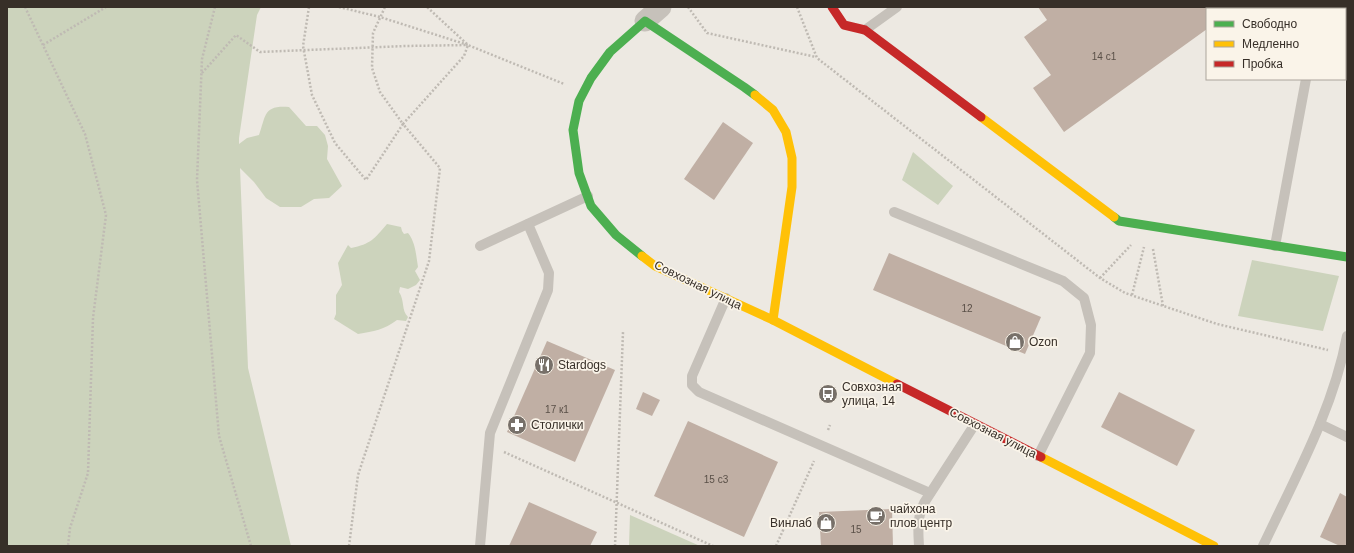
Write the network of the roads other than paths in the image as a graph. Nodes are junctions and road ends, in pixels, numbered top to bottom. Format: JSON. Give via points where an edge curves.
{"nodes":[{"id":1,"x":661,"y":7,"type":"edge"},
{"id":2,"x":832,"y":7,"type":"edge"},
{"id":3,"x":897,"y":7,"type":"edge"},
{"id":4,"x":645,"y":21,"type":"junction"},
{"id":5,"x":865,"y":30,"type":"junction"},
{"id":6,"x":1306,"y":80,"type":"edge"},
{"id":7,"x":588,"y":196,"type":"junction"},
{"id":8,"x":894,"y":212,"type":"dead end"},
{"id":9,"x":528,"y":224,"type":"junction"},
{"id":10,"x":480,"y":246,"type":"dead end"},
{"id":11,"x":1275,"y":246,"type":"junction"},
{"id":12,"x":1347,"y":257,"type":"edge"},
{"id":13,"x":726,"y":298,"type":"junction"},
{"id":14,"x":773,"y":320,"type":"junction"},
{"id":15,"x":1347,"y":336,"type":"edge"},
{"id":16,"x":976,"y":424,"type":"junction"},
{"id":17,"x":1320,"y":424,"type":"junction"},
{"id":18,"x":1347,"y":437,"type":"edge"},
{"id":19,"x":1038,"y":456,"type":"junction"},
{"id":20,"x":930,"y":494,"type":"junction"},
{"id":21,"x":480,"y":546,"type":"edge"},
{"id":22,"x":919,"y":546,"type":"edge"},
{"id":23,"x":1214,"y":546,"type":"edge"},
{"id":24,"x":1263,"y":546,"type":"edge"}],
"edges":[{"from":1,"to":4,"type":"street","name":"Совхозная улица"},
{"from":2,"to":5,"type":"street","via":[[844,25]]},
{"from":3,"to":5,"type":"lane"},
{"from":4,"to":7,"type":"street","name":"Совхозная улица","via":[[610,52],[591,78],[579,102],[573,130],[579,173]]},
{"from":4,"to":14,"type":"street","via":[[744,87],[773,110],[786,132],[792,158],[792,187]]},
{"from":5,"to":11,"type":"street","via":[[1119,221]]},
{"from":6,"to":11,"type":"lane"},
{"from":7,"to":9,"type":"lane"},
{"from":7,"to":13,"type":"street","name":"Совхозная улица","via":[[591,206],[616,235],[655,266]]},
{"from":8,"to":19,"type":"lane","via":[[1064,282],[1084,298],[1092,325],[1090,353]]},
{"from":9,"to":10,"type":"lane"},
{"from":9,"to":21,"type":"lane","via":[[549,273],[548,290],[490,433]]},
{"from":11,"to":12,"type":"street"},
{"from":13,"to":14,"type":"street","name":"Совхозная улица"},
{"from":13,"to":20,"type":"lane","via":[[692,376],[692,385],[699,392]]},
{"from":14,"to":16,"type":"street","name":"Совхозная улица"},
{"from":15,"to":17,"type":"lane"},
{"from":16,"to":19,"type":"street","name":"Совхозная улица"},
{"from":16,"to":20,"type":"lane"},
{"from":17,"to":18,"type":"lane"},
{"from":17,"to":24,"type":"lane"},
{"from":19,"to":23,"type":"street","name":"Совхозная улица"},
{"from":20,"to":22,"type":"lane","via":[[919,514]]}]}
